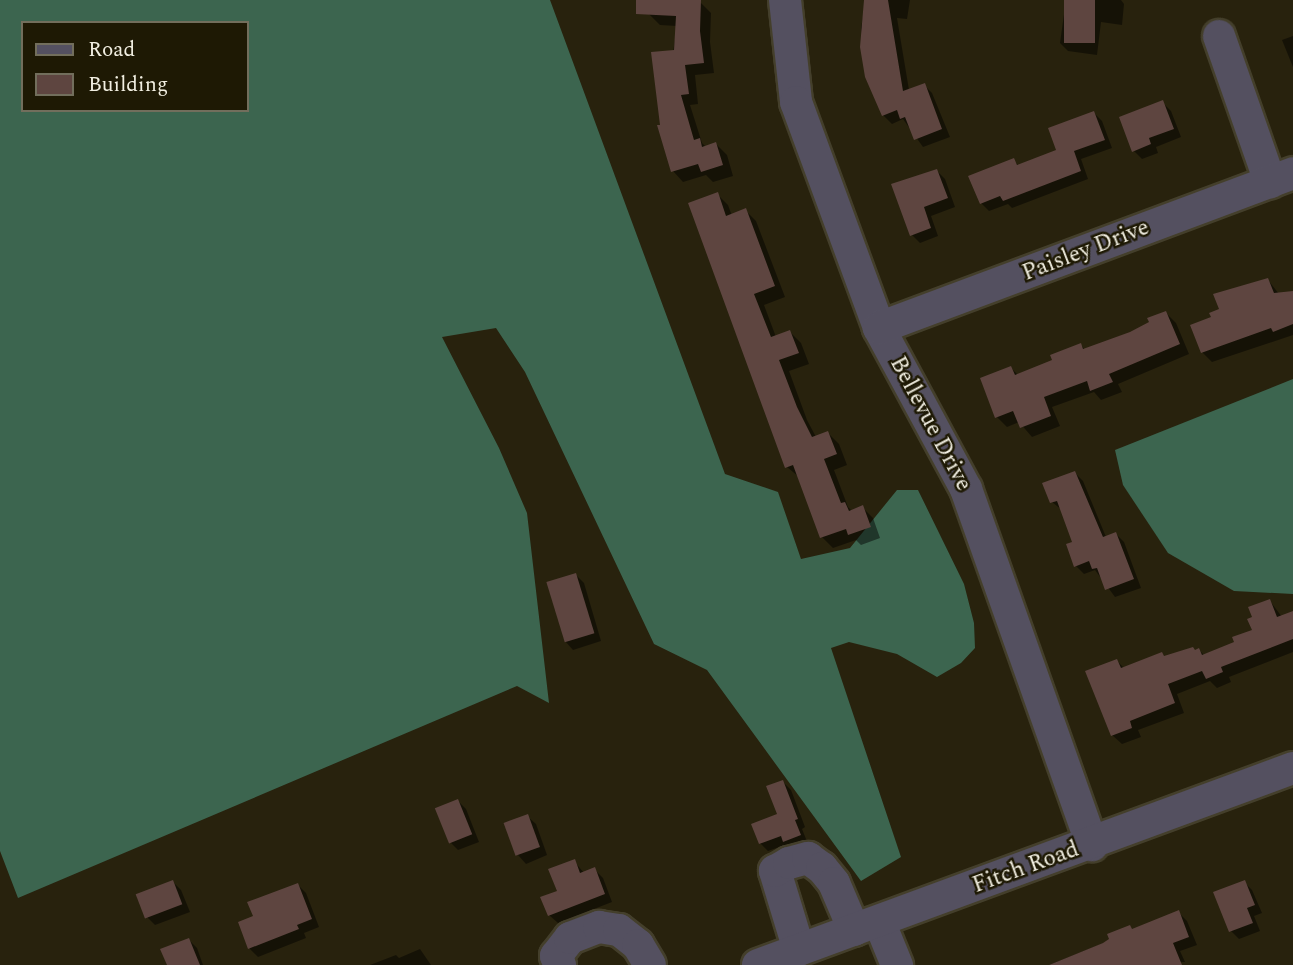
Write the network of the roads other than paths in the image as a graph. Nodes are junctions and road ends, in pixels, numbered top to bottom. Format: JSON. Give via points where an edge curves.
{"nodes":[{"id":1,"x":785,"y":0,"type":"edge"},
{"id":2,"x":1219,"y":36,"type":"dead end"},
{"id":3,"x":1281,"y":178,"type":"edge"},
{"id":4,"x":879,"y":328,"type":"junction"},
{"id":5,"x":1293,"y":768,"type":"edge"},
{"id":6,"x":1092,"y":845,"type":"junction"},
{"id":7,"x":867,"y":925,"type":"junction"},
{"id":8,"x":799,"y":950,"type":"junction"},
{"id":9,"x":560,"y":965,"type":"edge"},
{"id":10,"x":650,"y":965,"type":"edge"},
{"id":11,"x":758,"y":965,"type":"edge"},
{"id":12,"x":897,"y":965,"type":"edge"}],
"edges":[{"from":1,"to":4,"type":"street","name":"Bellevue Drive","via":[[796,102]]},
{"from":2,"to":3,"type":"street"},
{"from":3,"to":4,"type":"street","name":"Paisley Drive"},
{"from":4,"to":6,"type":"street","name":"Bellevue Drive","via":[[966,489]]},
{"from":5,"to":6,"type":"street","name":"Fitch Road"},
{"from":6,"to":7,"type":"street","name":"Fitch Road"},
{"from":7,"to":8,"type":"street","name":"Fitch Road"},
{"from":7,"to":8,"type":"street","via":[[822,868],[808,858],[789,863],[775,871]]},
{"from":7,"to":12,"type":"street"},
{"from":8,"to":11,"type":"street","name":"Fitch Road"},
{"from":9,"to":10,"type":"street","via":[[556,956],[570,938],[599,927],[619,930],[638,946]]}]}
